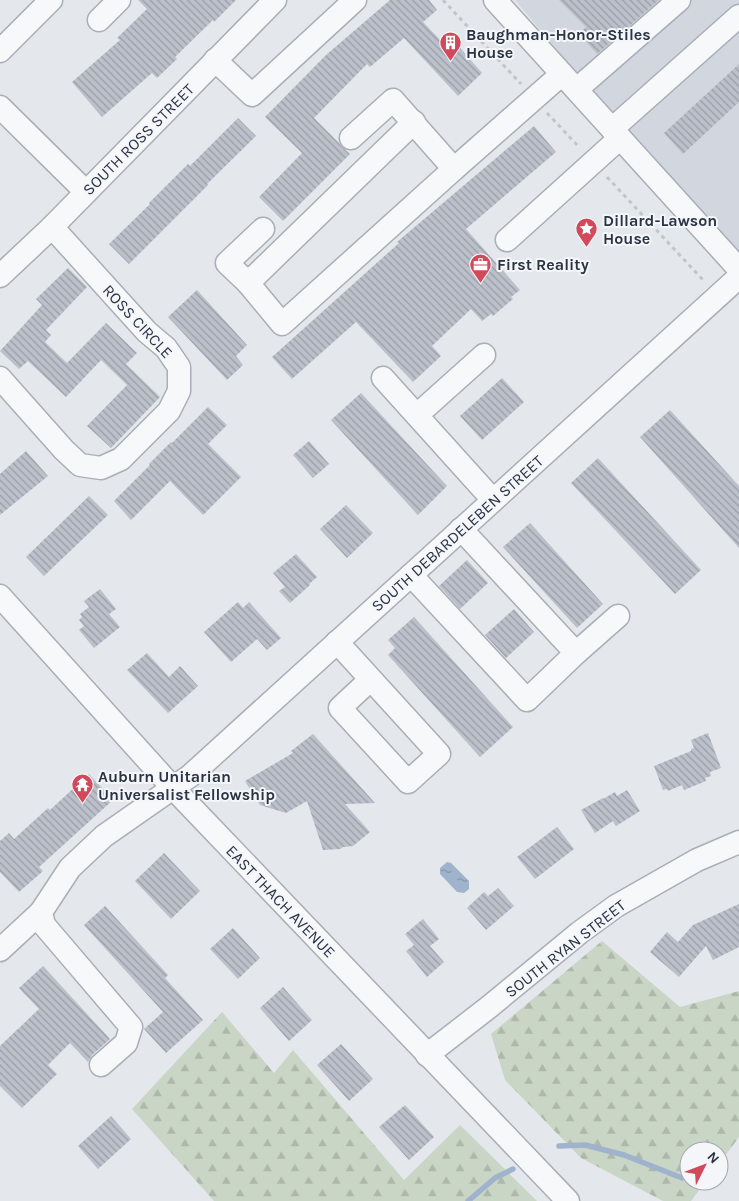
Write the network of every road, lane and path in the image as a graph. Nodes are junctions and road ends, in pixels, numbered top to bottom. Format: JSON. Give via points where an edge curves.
{"nodes":[{"id":1,"x":51,"y":0,"type":"edge"},
{"id":2,"x":119,"y":0,"type":"edge"},
{"id":3,"x":275,"y":0,"type":"edge"},
{"id":4,"x":355,"y":0,"type":"edge"},
{"id":5,"x":443,"y":0,"type":"edge"},
{"id":6,"x":495,"y":0,"type":"edge"},
{"id":7,"x":680,"y":0,"type":"edge"},
{"id":8,"x":739,"y":16,"type":"edge"},
{"id":9,"x":99,"y":20,"type":"dead end"},
{"id":10,"x":0,"y":51,"type":"edge"},
{"id":11,"x":215,"y":60,"type":"junction"},
{"id":12,"x":570,"y":82,"type":"junction"},
{"id":13,"x":534,"y":98,"type":"junction"},
{"id":14,"x":0,"y":107,"type":"edge"},
{"id":15,"x":414,"y":122,"type":"junction"},
{"id":16,"x":616,"y":133,"type":"junction"},
{"id":17,"x":351,"y":138,"type":"dead end"},
{"id":18,"x":593,"y":162,"type":"junction"},
{"id":19,"x":454,"y":169,"type":"junction"},
{"id":20,"x":86,"y":192,"type":"junction"},
{"id":21,"x":52,"y":227,"type":"junction"},
{"id":22,"x":263,"y":229,"type":"dead end"},
{"id":23,"x":507,"y":240,"type":"dead end"},
{"id":24,"x":739,"y":269,"type":"edge"},
{"id":25,"x":0,"y":276,"type":"edge"},
{"id":26,"x":739,"y":277,"type":"edge"},
{"id":27,"x":704,"y":281,"type":"dead end"},
{"id":28,"x":248,"y":283,"type":"junction"},
{"id":29,"x":484,"y":354,"type":"dead end"},
{"id":30,"x":0,"y":378,"type":"edge"},
{"id":31,"x":383,"y":378,"type":"dead end"},
{"id":32,"x":416,"y":415,"type":"junction"},
{"id":33,"x":493,"y":500,"type":"junction"},
{"id":34,"x":461,"y":529,"type":"junction"},
{"id":35,"x":411,"y":575,"type":"junction"},
{"id":36,"x":0,"y":596,"type":"edge"},
{"id":37,"x":618,"y":616,"type":"dead end"},
{"id":38,"x":337,"y":642,"type":"junction"},
{"id":39,"x":576,"y":653,"type":"junction"},
{"id":40,"x":371,"y":679,"type":"junction"},
{"id":41,"x":174,"y":788,"type":"junction"},
{"id":42,"x":739,"y":842,"type":"edge"},
{"id":43,"x":41,"y":912,"type":"junction"},
{"id":44,"x":0,"y":950,"type":"edge"},
{"id":45,"x":427,"y":1054,"type":"junction"},
{"id":46,"x":101,"y":1064,"type":"dead end"},
{"id":47,"x":568,"y":1201,"type":"edge"}],
"edges":[{"from":1,"to":10,"type":"street"},
{"from":2,"to":9,"type":"street"},
{"from":3,"to":11,"type":"street","name":"SOUTH ROSS STREET"},
{"from":4,"to":11,"type":"street","via":[[252,95]]},
{"from":5,"to":13,"type":"path"},
{"from":6,"to":12,"type":"street"},
{"from":7,"to":12,"type":"street"},
{"from":8,"to":16,"type":"street"},
{"from":11,"to":20,"type":"street","name":"SOUTH ROSS STREET"},
{"from":12,"to":13,"type":"street"},
{"from":12,"to":16,"type":"street"},
{"from":13,"to":18,"type":"path"},
{"from":13,"to":19,"type":"street"},
{"from":14,"to":20,"type":"street"},
{"from":15,"to":17,"type":"street","via":[[393,100]]},
{"from":15,"to":19,"type":"street"},
{"from":15,"to":28,"type":"street"},
{"from":16,"to":18,"type":"street"},
{"from":16,"to":24,"type":"street"},
{"from":18,"to":23,"type":"street"},
{"from":18,"to":27,"type":"path"},
{"from":19,"to":28,"type":"street","via":[[282,324]]},
{"from":20,"to":21,"type":"street","name":"SOUTH ROSS STREET"},
{"from":21,"to":25,"type":"street","name":"SOUTH ROSS STREET"},
{"from":21,"to":30,"type":"street","name":"ROSS CIRCLE","via":[[147,332],[166,348],[179,367],[179,391],[169,410],[121,459],[101,468],[80,464],[64,450]]},
{"from":22,"to":28,"type":"street","via":[[227,263]]},
{"from":26,"to":33,"type":"street","name":"SOUTH DEBARDELEBEN STREET"},
{"from":29,"to":32,"type":"street"},
{"from":31,"to":32,"type":"street"},
{"from":32,"to":33,"type":"street"},
{"from":33,"to":34,"type":"street","name":"SOUTH DEBARDELEBEN STREET"},
{"from":34,"to":35,"type":"street","name":"SOUTH DEBARDELEBEN STREET"},
{"from":34,"to":39,"type":"street"},
{"from":35,"to":38,"type":"street","name":"SOUTH DEBARDELEBEN STREET"},
{"from":35,"to":39,"type":"street","via":[[527,700]]},
{"from":36,"to":41,"type":"street","name":"EAST THACH AVENUE"},
{"from":37,"to":39,"type":"street"},
{"from":38,"to":40,"type":"street"},
{"from":38,"to":41,"type":"street","name":"SOUTH DEBARDELEBEN STREET"},
{"from":40,"to":40,"type":"street","via":[[439,754],[408,782],[340,708]]},
{"from":41,"to":43,"type":"street","name":"SOUTH DEBARDELEBEN STREET","via":[[104,836],[70,868]]},
{"from":41,"to":45,"type":"street","name":"EAST THACH AVENUE"},
{"from":42,"to":45,"type":"street","name":"SOUTH RYAN STREET","via":[[697,860],[616,906]]},
{"from":43,"to":44,"type":"street","name":"SOUTH DEBARDELEBEN STREET"},
{"from":43,"to":46,"type":"street","via":[[44,925],[131,1027],[126,1043]]},
{"from":45,"to":47,"type":"street","name":"EAST THACH AVENUE"}]}
